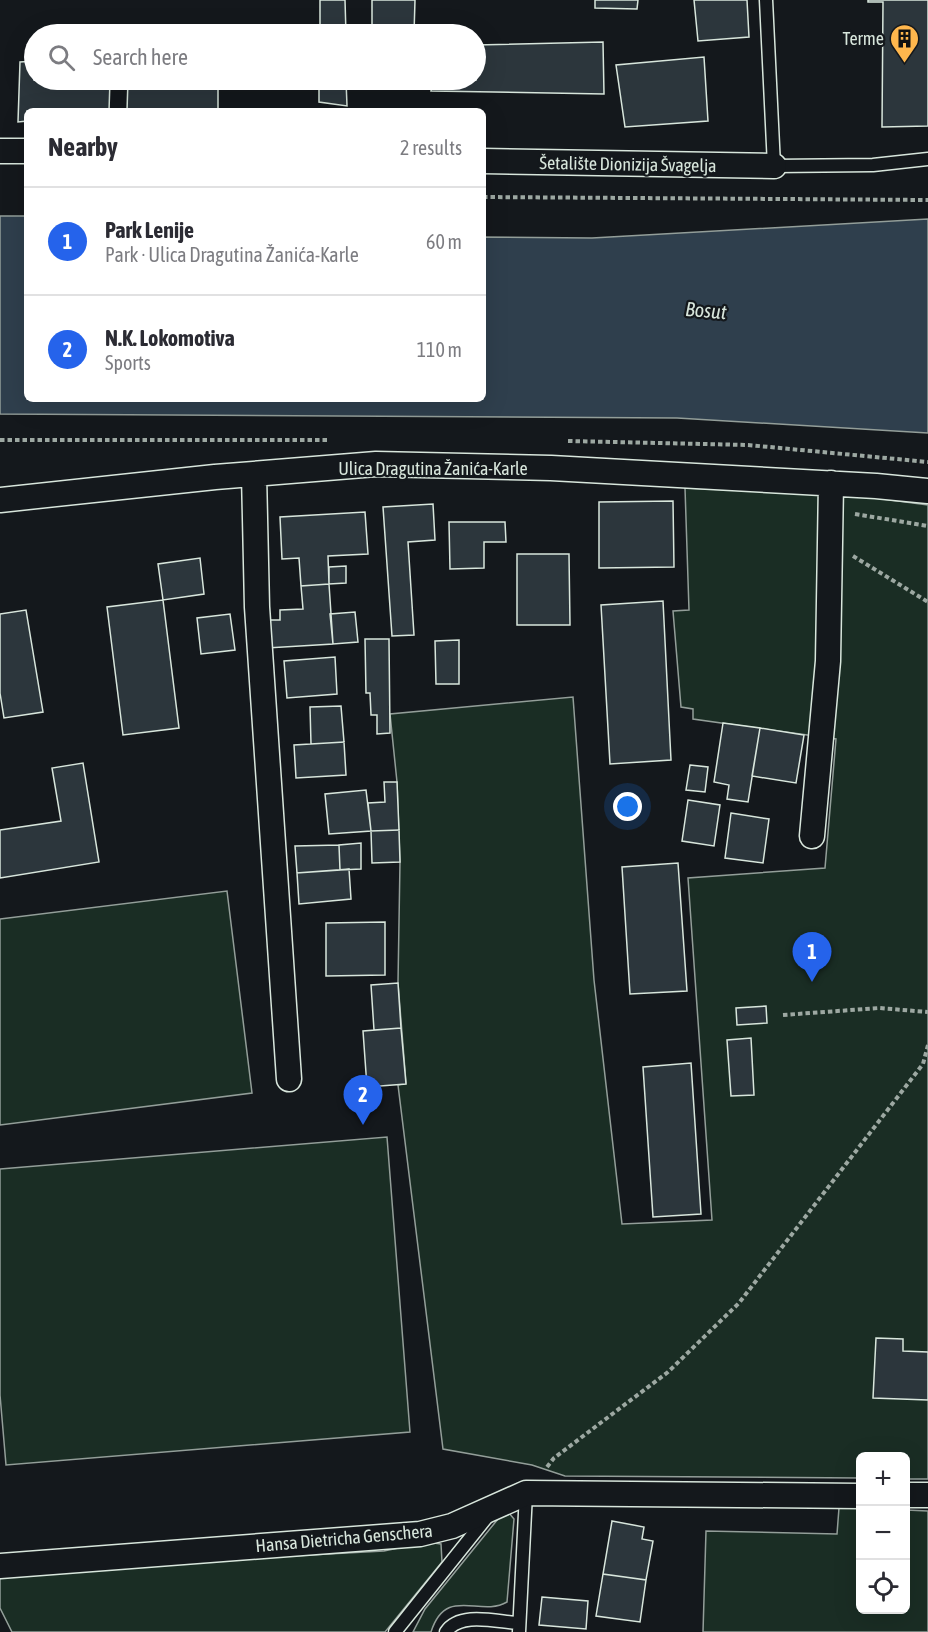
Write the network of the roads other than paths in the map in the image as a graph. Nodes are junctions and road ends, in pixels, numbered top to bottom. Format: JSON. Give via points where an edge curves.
{"nodes":[{"id":1,"x":766,"y":0,"type":"edge"},
{"id":2,"x":0,"y":151,"type":"edge"},
{"id":3,"x":24,"y":151,"type":"edge"},
{"id":4,"x":928,"y":159,"type":"edge"},
{"id":5,"x":486,"y":160,"type":"edge"},
{"id":6,"x":774,"y":166,"type":"junction"},
{"id":7,"x":254,"y":474,"type":"junction"},
{"id":8,"x":831,"y":483,"type":"junction"},
{"id":9,"x":928,"y":491,"type":"edge"},
{"id":10,"x":0,"y":500,"type":"edge"},
{"id":11,"x":812,"y":836,"type":"dead end"},
{"id":12,"x":289,"y":1078,"type":"dead end"},
{"id":13,"x":526,"y":1493,"type":"junction"},
{"id":14,"x":928,"y":1495,"type":"edge"},
{"id":15,"x":856,"y":1496,"type":"edge"},
{"id":16,"x":910,"y":1496,"type":"edge"},
{"id":17,"x":493,"y":1509,"type":"junction"},
{"id":18,"x":0,"y":1566,"type":"edge"},
{"id":19,"x":519,"y":1627,"type":"edge"},
{"id":20,"x":395,"y":1632,"type":"edge"},
{"id":21,"x":446,"y":1632,"type":"edge"}],
"edges":[{"from":1,"to":6,"type":"lane"},
{"from":2,"to":3,"type":"street"},
{"from":4,"to":6,"type":"lane","via":[[873,165]]},
{"from":5,"to":6,"type":"street","name":"Šetalište Dionizija Švagelja"},
{"from":7,"to":8,"type":"street","name":"Ulica Dragutina Žanića-Karle","via":[[376,464],[551,468]]},
{"from":7,"to":10,"type":"street","name":"Ulica Dragutina Žanića-Karle"},
{"from":7,"to":12,"type":"street","via":[[258,617]]},
{"from":8,"to":9,"type":"street","name":"Ulica Dragutina Žanića-Karle"},
{"from":8,"to":11,"type":"street","via":[[828,661]]},
{"from":13,"to":15,"type":"street","name":"Hansa Dietricha Genschera"},
{"from":13,"to":17,"type":"street","name":"Hansa Dietricha Genschera"},
{"from":13,"to":19,"type":"lane"},
{"from":14,"to":16,"type":"street"},
{"from":17,"to":18,"type":"street","name":"Hansa Dietricha Genschera","via":[[420,1534]]},
{"from":17,"to":20,"type":"lane"},
{"from":19,"to":21,"type":"lane","via":[[465,1619],[451,1624]]}]}
